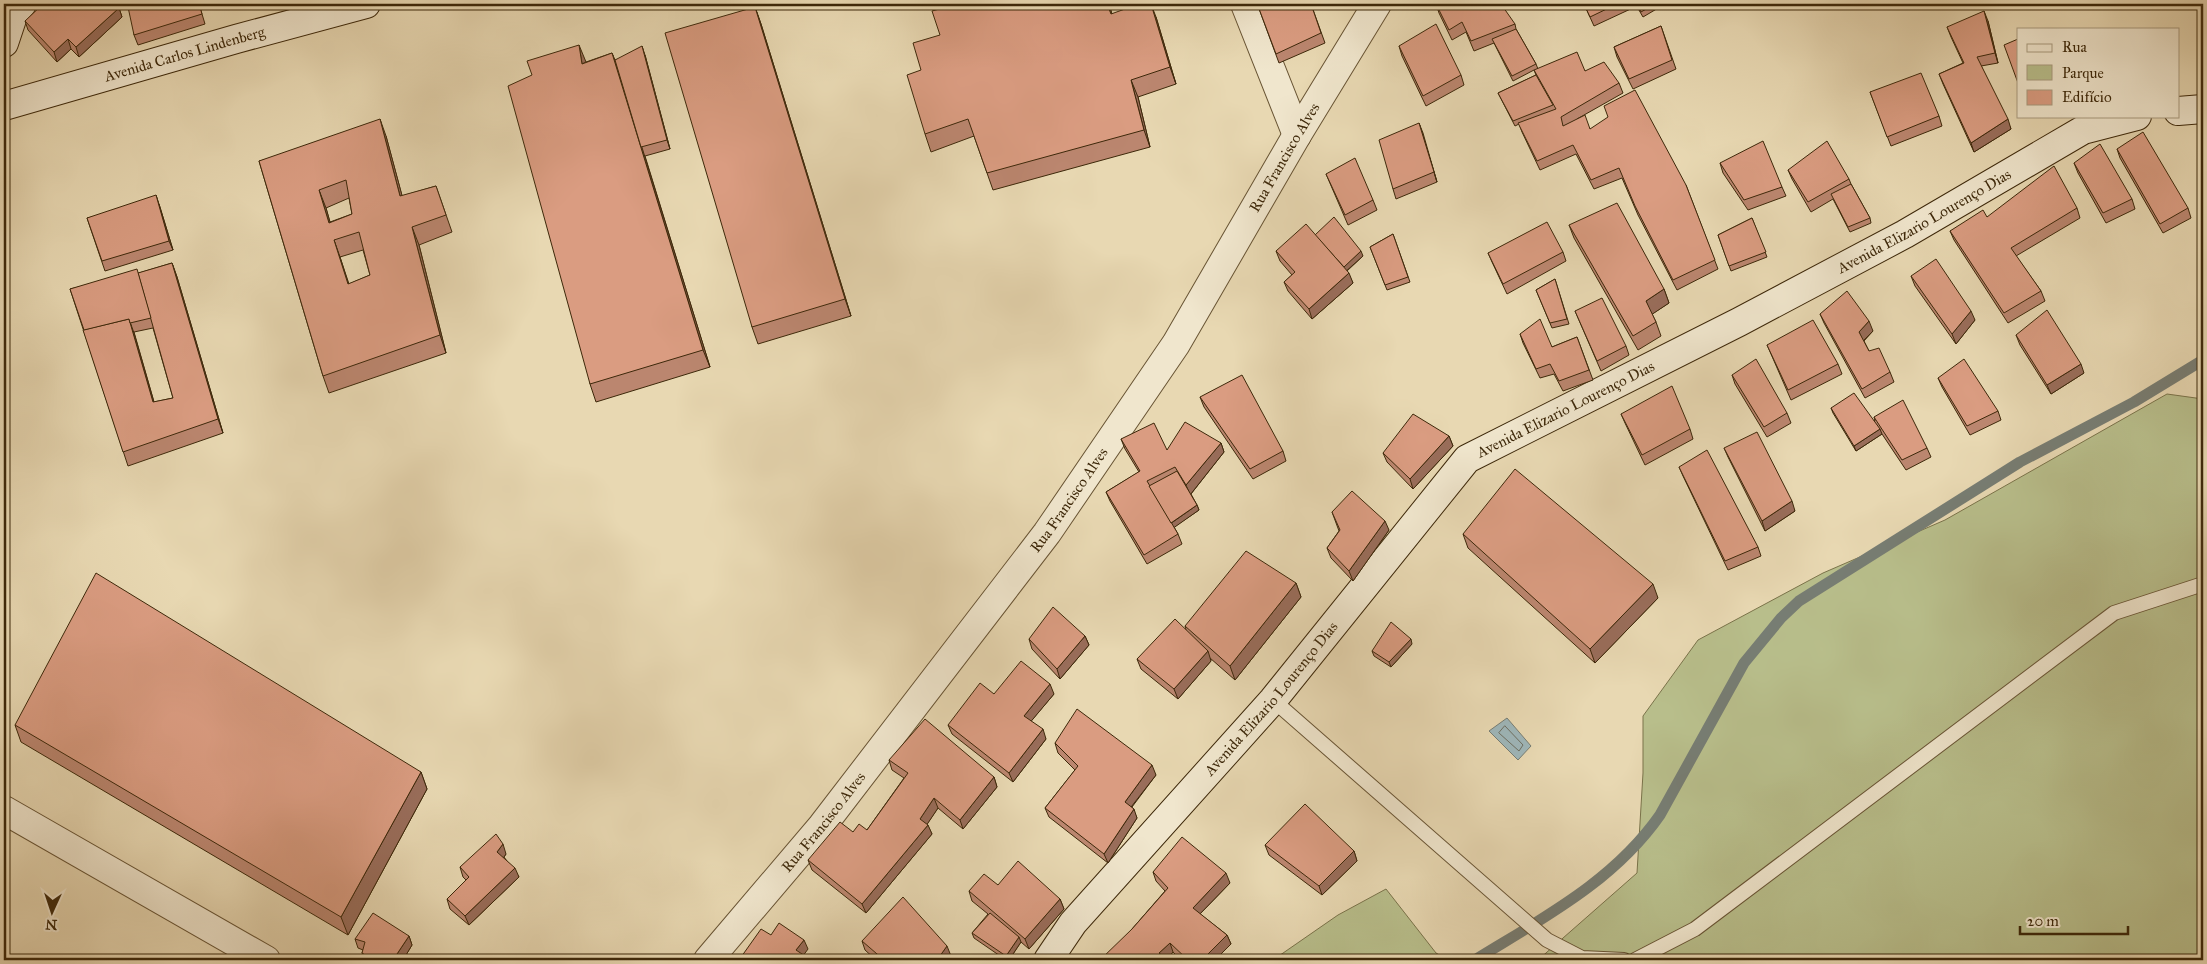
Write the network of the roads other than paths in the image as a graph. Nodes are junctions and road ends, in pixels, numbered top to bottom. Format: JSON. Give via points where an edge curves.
{"nodes":[{"id":1,"x":366,"y":4,"type":"edge"},
{"id":2,"x":1246,"y":4,"type":"edge"},
{"id":3,"x":1377,"y":4,"type":"edge"},
{"id":4,"x":17,"y":7,"type":"edge"},
{"id":5,"x":4,"y":43,"type":"edge"},
{"id":6,"x":4,"y":106,"type":"edge"},
{"id":7,"x":2203,"y":109,"type":"edge"},
{"id":8,"x":2180,"y":111,"type":"edge"},
{"id":9,"x":2129,"y":118,"type":"edge"},
{"id":10,"x":1297,"y":136,"type":"junction"},
{"id":11,"x":2203,"y":584,"type":"edge"},
{"id":12,"x":1273,"y":700,"type":"junction"},
{"id":13,"x":4,"y":810,"type":"edge"},
{"id":14,"x":266,"y":960,"type":"edge"},
{"id":15,"x":708,"y":960,"type":"edge"},
{"id":16,"x":1048,"y":960,"type":"edge"},
{"id":17,"x":1624,"y":960,"type":"edge"},
{"id":18,"x":1635,"y":960,"type":"edge"}],
"edges":[{"from":1,"to":6,"type":"street","name":"Avenida Carlos Lindenberg"},
{"from":2,"to":10,"type":"street"},
{"from":3,"to":10,"type":"street","name":"Rua Francisco Alves"},
{"from":4,"to":5,"type":"street"},
{"from":7,"to":8,"type":"street"},
{"from":9,"to":12,"type":"street","name":"Avenida Elizario Lourenço Dias","via":[[2083,130],[1870,252],[1739,322],[1467,459]]},
{"from":10,"to":15,"type":"street","name":"Rua Francisco Alves","via":[[1176,344],[1047,533],[822,826]]},
{"from":11,"to":18,"type":"lane","via":[[2114,612],[1695,929]]},
{"from":12,"to":16,"type":"street","name":"Avenida Elizario Lourenço Dias","via":[[1074,923]]},
{"from":12,"to":17,"type":"lane","via":[[1547,940],[1582,958]]},
{"from":13,"to":14,"type":"street"}]}
